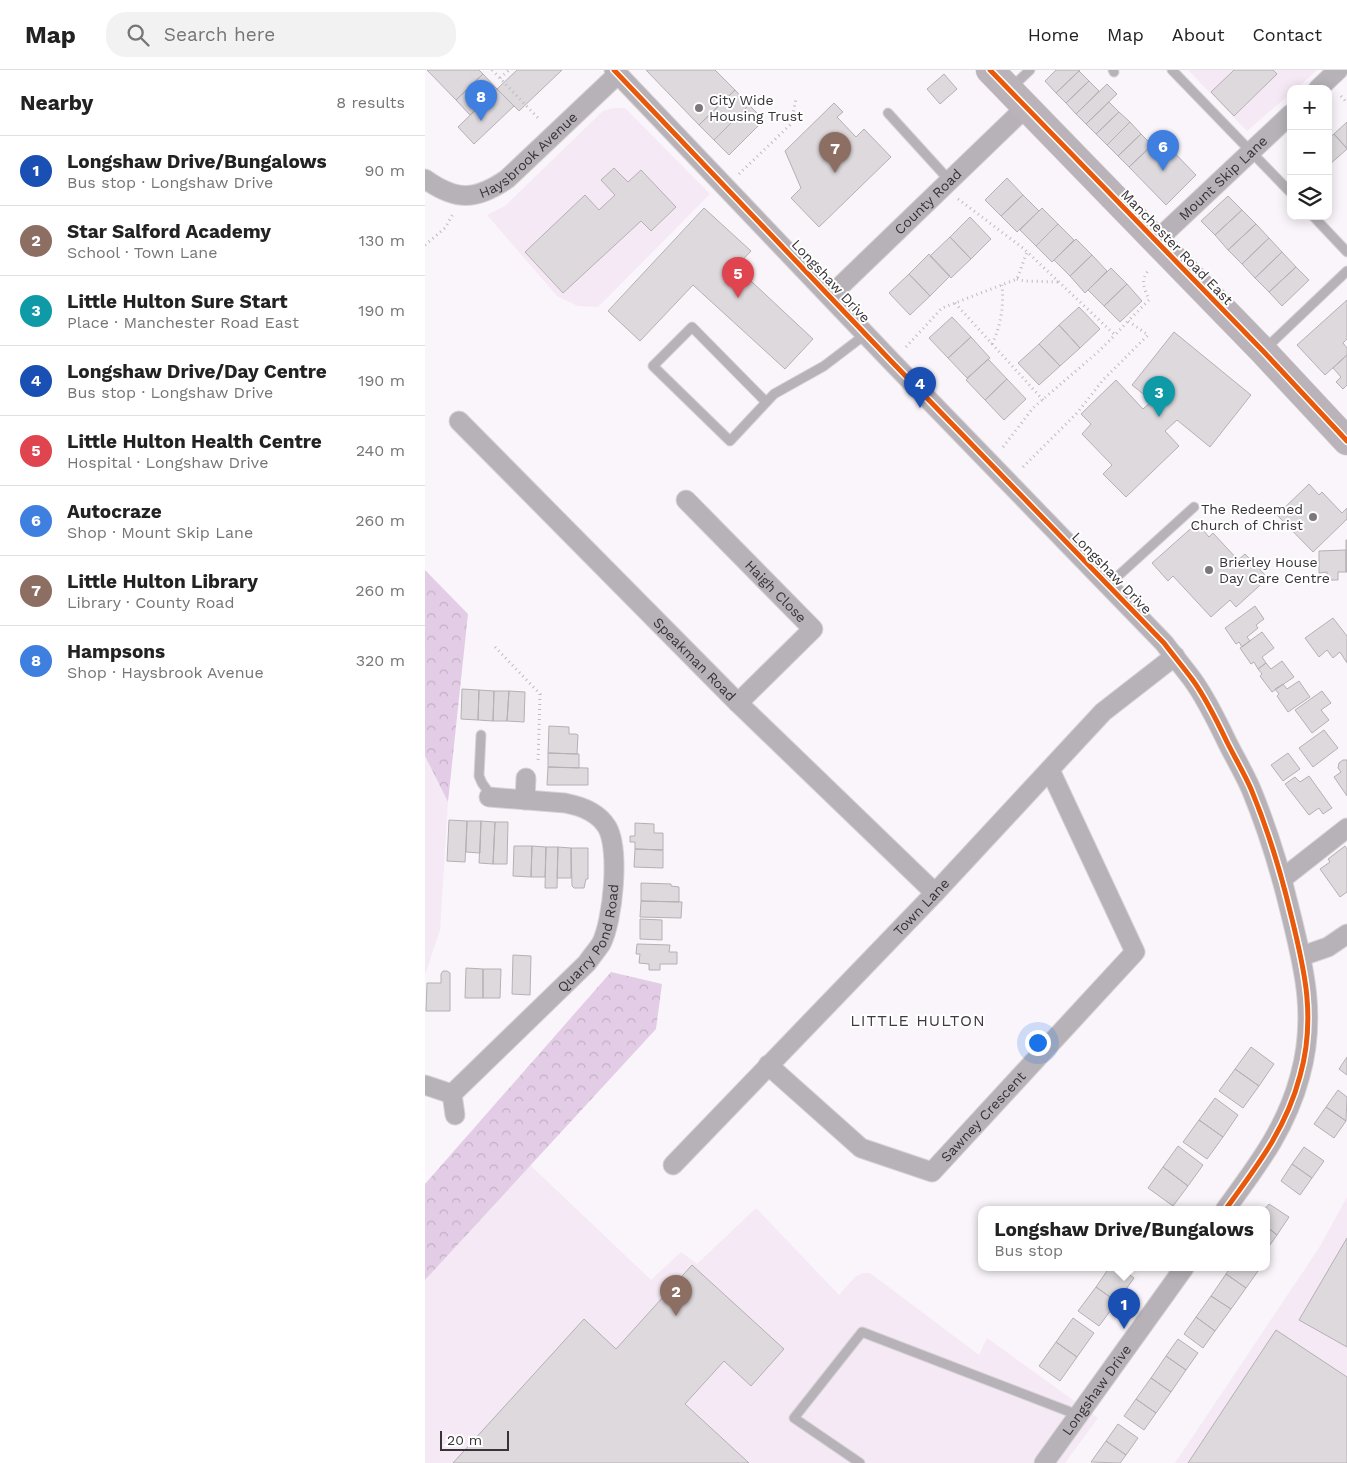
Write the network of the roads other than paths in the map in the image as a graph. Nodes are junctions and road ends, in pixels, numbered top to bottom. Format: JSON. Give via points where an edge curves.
{"nodes":[{"id":1,"x":990,"y":70,"type":"edge"},
{"id":2,"x":1030,"y":70,"type":"edge"},
{"id":3,"x":1172,"y":70,"type":"edge"},
{"id":4,"x":1338,"y":70,"type":"edge"},
{"id":5,"x":616,"y":72,"type":"edge"},
{"id":6,"x":1322,"y":85,"type":"edge"},
{"id":7,"x":1017,"y":98,"type":"junction"},
{"id":8,"x":888,"y":113,"type":"dead end"},
{"id":9,"x":1287,"y":118,"type":"edge"},
{"id":10,"x":1251,"y":152,"type":"junction"},
{"id":11,"x":425,"y":178,"type":"edge"},
{"id":12,"x":945,"y":183,"type":"junction"},
{"id":13,"x":1287,"y":189,"type":"edge"},
{"id":14,"x":1317,"y":220,"type":"edge"},
{"id":15,"x":1161,"y":246,"type":"junction"},
{"id":16,"x":1347,"y":252,"type":"edge"},
{"id":17,"x":1347,"y":271,"type":"edge"},
{"id":18,"x":830,"y":296,"type":"junction"},
{"id":19,"x":866,"y":334,"type":"junction"},
{"id":20,"x":1263,"y":351,"type":"junction"},
{"id":21,"x":766,"y":402,"type":"junction"},
{"id":22,"x":459,"y":421,"type":"dead end"},
{"id":23,"x":1347,"y":441,"type":"edge"},
{"id":24,"x":685,"y":500,"type":"dead end"},
{"id":25,"x":1194,"y":507,"type":"dead end"},
{"id":26,"x":1108,"y":585,"type":"junction"},
{"id":27,"x":1175,"y":656,"type":"junction"},
{"id":28,"x":738,"y":703,"type":"junction"},
{"id":29,"x":481,"y":735,"type":"dead end"},
{"id":30,"x":1050,"y":770,"type":"junction"},
{"id":31,"x":526,"y":778,"type":"road end"},
{"id":32,"x":491,"y":797,"type":"joint"},
{"id":33,"x":525,"y":800,"type":"junction"},
{"id":34,"x":1347,"y":828,"type":"edge"},
{"id":35,"x":1283,"y":879,"type":"junction"},
{"id":36,"x":935,"y":893,"type":"junction"},
{"id":37,"x":1347,"y":934,"type":"edge"},
{"id":38,"x":1301,"y":956,"type":"junction"},
{"id":39,"x":768,"y":1065,"type":"junction"},
{"id":40,"x":425,"y":1085,"type":"edge"},
{"id":41,"x":452,"y":1094,"type":"junction"},
{"id":42,"x":455,"y":1115,"type":"dead end"},
{"id":43,"x":673,"y":1165,"type":"dead end"},
{"id":44,"x":1228,"y":1206,"type":"edge"},
{"id":45,"x":1182,"y":1271,"type":"edge"},
{"id":46,"x":1078,"y":1415,"type":"junction"},
{"id":47,"x":859,"y":1463,"type":"edge"},
{"id":48,"x":1044,"y":1463,"type":"edge"}],
"edges":[{"from":1,"to":7,"type":"main road","name":"Manchester Road East"},
{"from":2,"to":7,"type":"lane"},
{"from":3,"to":10,"type":"lane"},
{"from":4,"to":6,"type":"street"},
{"from":5,"to":11,"type":"street","name":"Haysbrook Avenue","via":[[507,180],[491,190],[476,195],[458,195],[441,190]]},
{"from":5,"to":18,"type":"street","name":"Longshaw Drive"},
{"from":7,"to":12,"type":"street","name":"County Road"},
{"from":7,"to":15,"type":"main road","name":"Manchester Road East"},
{"from":8,"to":12,"type":"lane"},
{"from":9,"to":10,"type":"street","name":"Mount Skip Lane"},
{"from":10,"to":13,"type":"lane"},
{"from":10,"to":15,"type":"street","name":"Mount Skip Lane"},
{"from":12,"to":18,"type":"street","name":"County Road"},
{"from":14,"to":16,"type":"lane"},
{"from":15,"to":20,"type":"main road","name":"Manchester Road East"},
{"from":17,"to":20,"type":"lane"},
{"from":18,"to":19,"type":"street","name":"Longshaw Drive"},
{"from":19,"to":21,"type":"lane","via":[[824,366],[774,394]]},
{"from":19,"to":26,"type":"street","name":"Longshaw Drive"},
{"from":20,"to":23,"type":"main road","name":"Manchester Road East"},
{"from":21,"to":21,"type":"lane","via":[[730,441],[653,366],[692,326]]},
{"from":22,"to":28,"type":"street","name":"Speakman Road"},
{"from":24,"to":28,"type":"street","name":"Haigh Close","via":[[813,629]]},
{"from":25,"to":26,"type":"lane"},
{"from":26,"to":27,"type":"street","name":"Longshaw Drive"},
{"from":27,"to":30,"type":"street","name":"Town Lane","via":[[1103,712]]},
{"from":27,"to":35,"type":"street","name":"Longshaw Drive","via":[[1216,720],[1251,789]]},
{"from":28,"to":36,"type":"street","name":"Speakman Road"},
{"from":29,"to":32,"type":"lane","via":[[479,776]]},
{"from":30,"to":36,"type":"street","name":"Town Lane"},
{"from":30,"to":39,"type":"street","name":"Sawney Crescent","via":[[1135,952],[932,1172],[861,1148]]},
{"from":31,"to":33,"type":"street"},
{"from":32,"to":33,"type":"street","name":"Quarry Pond Road"},
{"from":33,"to":41,"type":"street","name":"Quarry Pond Road","via":[[577,805],[606,825],[612,837],[613,888],[607,926],[601,944],[587,963]]},
{"from":34,"to":35,"type":"street"},
{"from":35,"to":38,"type":"street","name":"Longshaw Drive"},
{"from":36,"to":39,"type":"street","name":"Town Lane"},
{"from":37,"to":38,"type":"street","via":[[1328,947]]},
{"from":38,"to":44,"type":"street","name":"Longshaw Drive","via":[[1309,1018],[1301,1074],[1278,1134]]},
{"from":39,"to":43,"type":"street","name":"Town Lane"},
{"from":40,"to":41,"type":"street"},
{"from":41,"to":42,"type":"street"},
{"from":45,"to":46,"type":"street","name":"Longshaw Drive"},
{"from":46,"to":47,"type":"lane","via":[[862,1332],[794,1418]]},
{"from":46,"to":48,"type":"street","name":"Longshaw Drive"}]}
